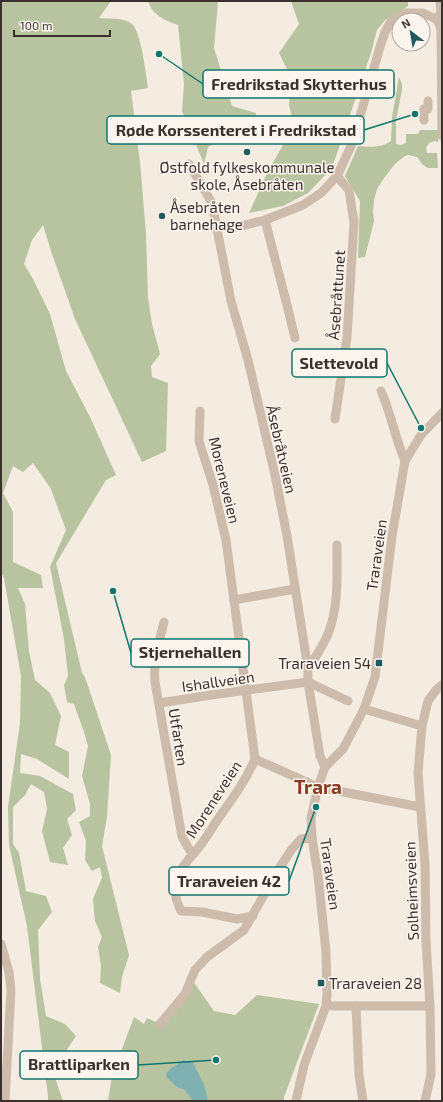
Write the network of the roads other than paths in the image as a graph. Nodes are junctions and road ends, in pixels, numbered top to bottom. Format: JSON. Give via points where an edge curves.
{"nodes":[{"id":1,"x":440,"y":1,"type":"edge"},
{"id":2,"x":436,"y":19,"type":"junction"},
{"id":3,"x":425,"y":106,"type":"dead end"},
{"id":4,"x":424,"y":120,"type":"dead end"},
{"id":5,"x":442,"y":136,"type":"edge"},
{"id":6,"x":190,"y":164,"type":"dead end"},
{"id":7,"x":337,"y":176,"type":"junction"},
{"id":8,"x":265,"y":220,"type":"junction"},
{"id":9,"x":216,"y":224,"type":"junction"},
{"id":10,"x":295,"y":338,"type":"dead end"},
{"id":11,"x":381,"y":391,"type":"dead end"},
{"id":12,"x":200,"y":411,"type":"dead end"},
{"id":13,"x":442,"y":413,"type":"edge"},
{"id":14,"x":335,"y":420,"type":"dead end"},
{"id":15,"x":405,"y":461,"type":"junction"},
{"id":16,"x":337,"y":545,"type":"dead end"},
{"id":17,"x":295,"y":589,"type":"junction"},
{"id":18,"x":234,"y":600,"type":"junction"},
{"id":19,"x":164,"y":622,"type":"dead end"},
{"id":20,"x":308,"y":669,"type":"junction"},
{"id":21,"x":308,"y":682,"type":"junction"},
{"id":22,"x":442,"y":684,"type":"edge"},
{"id":23,"x":246,"y":691,"type":"junction"},
{"id":24,"x":348,"y":701,"type":"dead end"},
{"id":25,"x":160,"y":703,"type":"junction"},
{"id":26,"x":364,"y":709,"type":"junction"},
{"id":27,"x":422,"y":726,"type":"junction"},
{"id":28,"x":319,"y":748,"type":"junction"},
{"id":29,"x":333,"y":758,"type":"junction"},
{"id":30,"x":254,"y":759,"type":"junction"},
{"id":31,"x":326,"y":767,"type":"junction"},
{"id":32,"x":318,"y":787,"type":"junction"},
{"id":33,"x":420,"y":807,"type":"junction"},
{"id":34,"x":312,"y":838,"type":"junction"},
{"id":35,"x":192,"y":854,"type":"junction"},
{"id":36,"x":253,"y":916,"type":"junction"},
{"id":37,"x":1,"y":944,"type":"edge"},
{"id":38,"x":326,"y":1006,"type":"junction"},
{"id":39,"x":356,"y":1006,"type":"junction"},
{"id":40,"x":430,"y":1006,"type":"junction"},
{"id":41,"x":160,"y":1024,"type":"dead end"},
{"id":42,"x":5,"y":1101,"type":"edge"},
{"id":43,"x":296,"y":1101,"type":"edge"},
{"id":44,"x":362,"y":1101,"type":"edge"},
{"id":45,"x":425,"y":1101,"type":"edge"}],
"edges":[{"from":1,"to":2,"type":"street","via":[[441,13]]},
{"from":2,"to":5,"type":"street","via":[[441,30]]},
{"from":2,"to":7,"type":"street","via":[[414,12],[391,21],[380,47],[352,144]]},
{"from":3,"to":4,"type":"street"},
{"from":6,"to":9,"type":"street","name":"Åsebråtveien","via":[[212,203]]},
{"from":7,"to":8,"type":"street","via":[[313,199]]},
{"from":7,"to":14,"type":"street","name":"Åsebråttunet","via":[[349,190],[354,228],[348,338]]},
{"from":8,"to":9,"type":"street","via":[[233,228]]},
{"from":8,"to":10,"type":"street"},
{"from":9,"to":17,"type":"street","name":"Åsebråtveien","via":[[232,301],[275,475]]},
{"from":11,"to":15,"type":"street"},
{"from":12,"to":18,"type":"street","name":"Moreneveien","via":[[200,441],[226,540]]},
{"from":13,"to":15,"type":"street","name":"Traraveien","via":[[421,435]]},
{"from":15,"to":26,"type":"street","name":"Traraveien","via":[[392,536],[375,677]]},
{"from":16,"to":20,"type":"street","via":[[336,598],[332,622]]},
{"from":17,"to":18,"type":"street"},
{"from":17,"to":20,"type":"street","name":"Åsebråtveien"},
{"from":18,"to":23,"type":"street","name":"Moreneveien"},
{"from":19,"to":25,"type":"street","name":"Utfarten","via":[[154,671]]},
{"from":20,"to":21,"type":"street","name":"Åsebråtveien"},
{"from":21,"to":23,"type":"street","name":"Ishallveien"},
{"from":21,"to":24,"type":"street"},
{"from":21,"to":28,"type":"street","name":"Åsebråtveien"},
{"from":22,"to":27,"type":"street","name":"Solheimsveien","via":[[428,701]]},
{"from":23,"to":25,"type":"street","name":"Ishallveien"},
{"from":23,"to":30,"type":"street","name":"Moreneveien"},
{"from":25,"to":35,"type":"street","name":"Utfarten","via":[[182,837]]},
{"from":26,"to":27,"type":"street"},
{"from":26,"to":29,"type":"street","name":"Traraveien","via":[[343,749]]},
{"from":27,"to":33,"type":"street","name":"Solheimsveien","via":[[418,774]]},
{"from":28,"to":29,"type":"street"},
{"from":28,"to":31,"type":"street","name":"Åsebråtveien"},
{"from":29,"to":31,"type":"street","name":"Traraveien"},
{"from":30,"to":32,"type":"street"},
{"from":30,"to":35,"type":"street","name":"Moreneveien","via":[[237,793],[199,848]]},
{"from":31,"to":32,"type":"street","name":"Traraveien"},
{"from":32,"to":33,"type":"street"},
{"from":32,"to":34,"type":"street","name":"Traraveien","via":[[311,818]]},
{"from":33,"to":40,"type":"street","name":"Solheimsveien","via":[[425,864]]},
{"from":34,"to":36,"type":"street","via":[[301,840],[292,849]]},
{"from":34,"to":38,"type":"street","name":"Traraveien","via":[[326,952]]},
{"from":35,"to":36,"type":"street","name":"Moreneveien","via":[[184,864],[176,884],[176,902],[181,911],[237,919]]},
{"from":36,"to":41,"type":"street","via":[[244,930],[207,957],[195,970],[184,994]]},
{"from":37,"to":42,"type":"street","via":[[11,990]]},
{"from":38,"to":39,"type":"street"},
{"from":38,"to":43,"type":"street","name":"Traraveien","via":[[304,1065]]},
{"from":39,"to":40,"type":"street"},
{"from":39,"to":44,"type":"street"},
{"from":40,"to":45,"type":"street","name":"Solheimsveien","via":[[431,1074]]}]}
